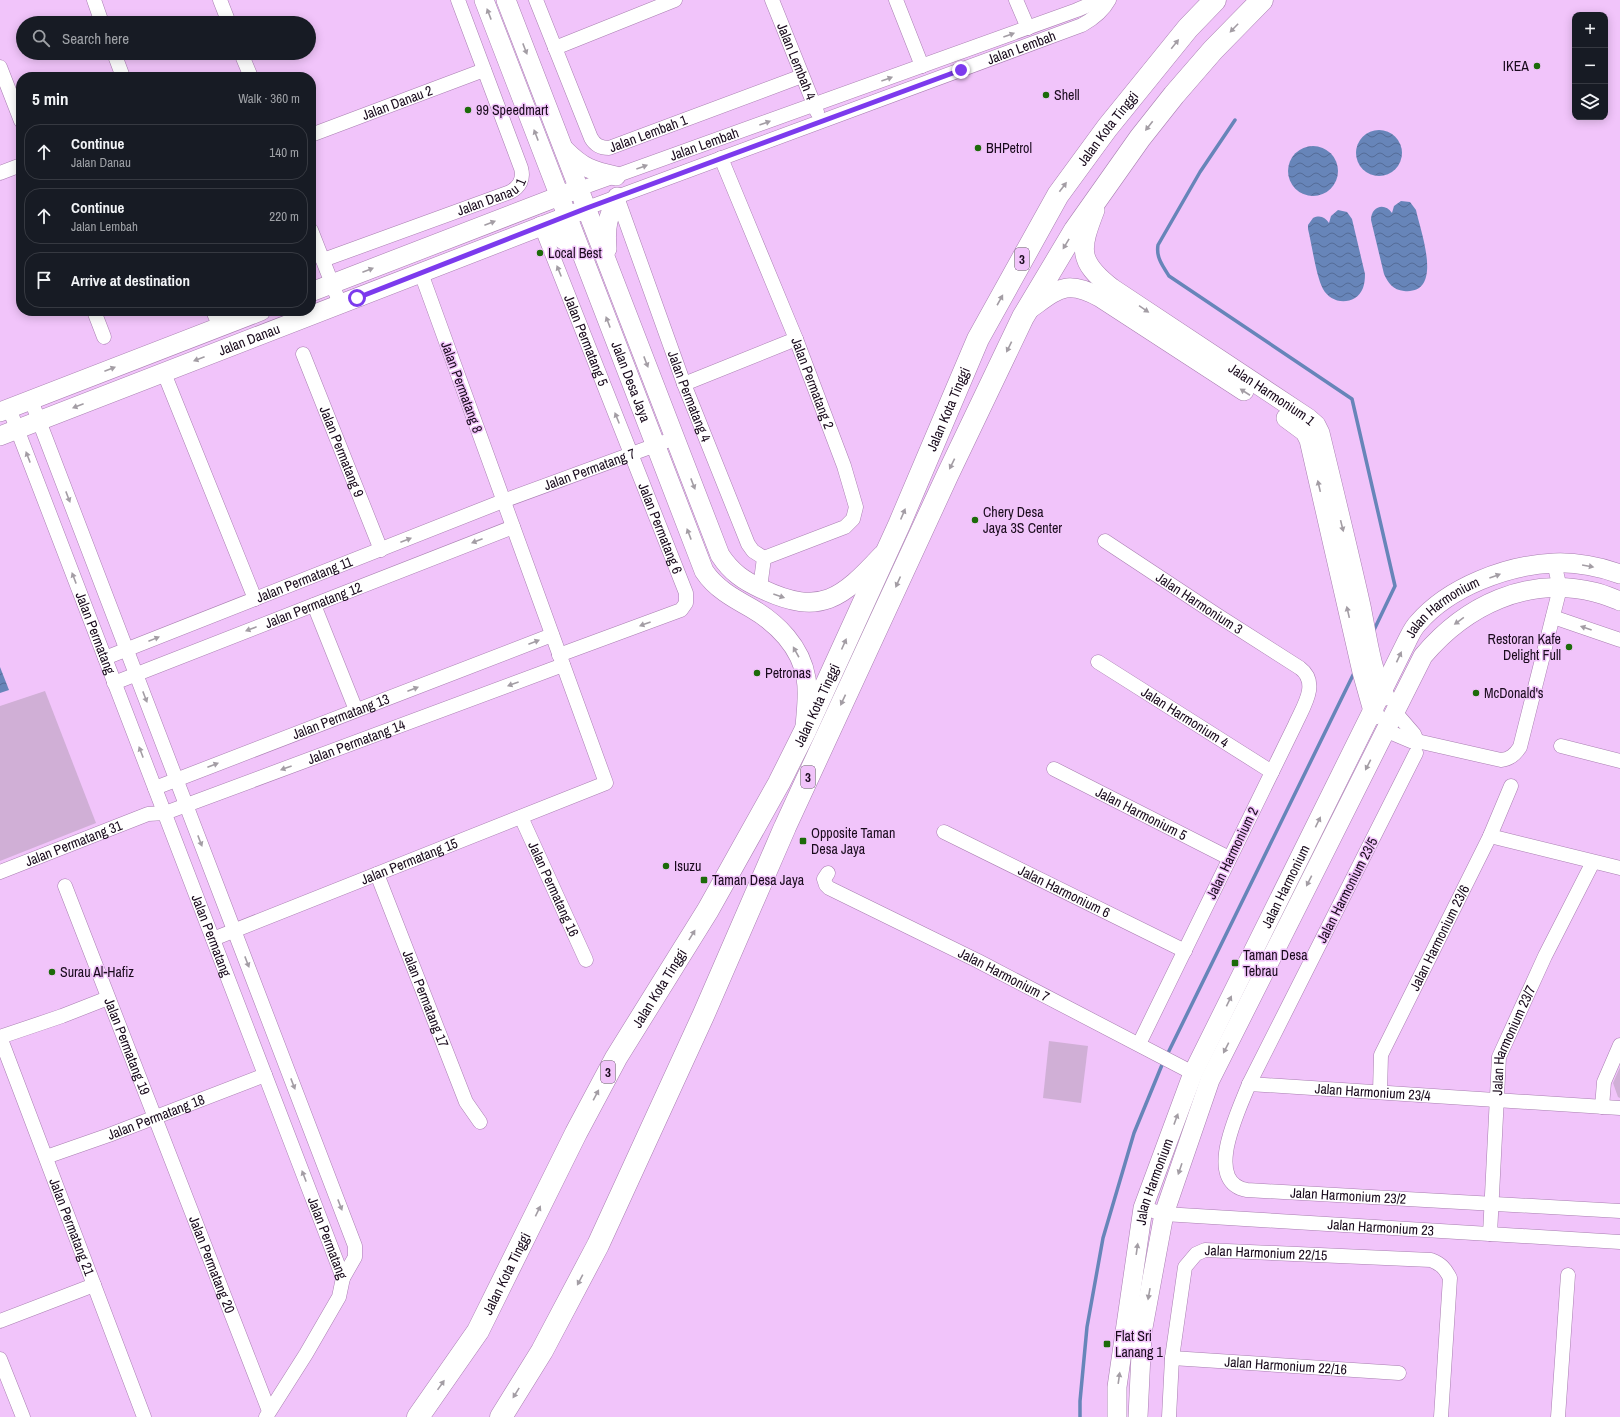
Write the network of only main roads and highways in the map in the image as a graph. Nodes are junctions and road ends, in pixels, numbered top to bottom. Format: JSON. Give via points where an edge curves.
{"nodes":[{"id":1,"x":484,"y":0,"type":"edge"},
{"id":2,"x":506,"y":0,"type":"edge"},
{"id":3,"x":1216,"y":0,"type":"edge"},
{"id":4,"x":1262,"y":0,"type":"edge"},
{"id":5,"x":563,"y":147,"type":"junction"},
{"id":6,"x":548,"y":166,"type":"junction"},
{"id":7,"x":616,"y":176,"type":"road end"},
{"id":8,"x":1103,"y":188,"type":"junction"},
{"id":9,"x":579,"y":189,"type":"junction"},
{"id":10,"x":559,"y":196,"type":"junction"},
{"id":11,"x":617,"y":197,"type":"road end"},
{"id":12,"x":587,"y":208,"type":"junction"},
{"id":13,"x":523,"y":210,"type":"junction"},
{"id":14,"x":567,"y":216,"type":"junction"},
{"id":15,"x":540,"y":226,"type":"junction"},
{"id":16,"x":580,"y":250,"type":"junction"},
{"id":17,"x":607,"y":261,"type":"junction"},
{"id":18,"x":316,"y":290,"type":"edge"},
{"id":19,"x":1026,"y":312,"type":"junction"},
{"id":20,"x":316,"y":313,"type":"edge"},
{"id":21,"x":234,"y":316,"type":"edge"},
{"id":22,"x":309,"y":316,"type":"edge"},
{"id":23,"x":217,"y":319,"type":"edge"},
{"id":24,"x":5,"y":410,"type":"edge"},
{"id":25,"x":0,"y":436,"type":"edge"},
{"id":26,"x":888,"y":549,"type":"junction"},
{"id":27,"x":1620,"y":574,"type":"edge"},
{"id":28,"x":1620,"y":602,"type":"edge"},
{"id":29,"x":1364,"y":651,"type":"junction"},
{"id":30,"x":1382,"y":692,"type":"junction"},
{"id":31,"x":1372,"y":711,"type":"junction"},
{"id":32,"x":1395,"y":712,"type":"junction"},
{"id":33,"x":1385,"y":730,"type":"junction"},
{"id":34,"x":805,"y":731,"type":"junction"},
{"id":35,"x":418,"y":1417,"type":"edge"},
{"id":36,"x":502,"y":1417,"type":"edge"},
{"id":37,"x":1117,"y":1417,"type":"edge"},
{"id":38,"x":1138,"y":1417,"type":"edge"}],
"edges":[{"from":6,"to":1,"type":"main road","name":"Jalan Desa Jaya","one_way":true},
{"from":2,"to":5,"type":"main road","name":"Jalan Desa Jaya","one_way":true},
{"from":26,"to":3,"type":"highway","name":"Jalan Kota Tinggi","number":"3","one_way":true,"via":[[978,339],[1058,195],[1107,128],[1188,28]]},
{"from":4,"to":8,"type":"highway","name":"Jalan Kota Tinggi","number":"3","one_way":true,"via":[[1174,95]]},
{"from":5,"to":7,"type":"main road","via":[[578,163],[589,169]]},
{"from":5,"to":9,"type":"main road","name":"Jalan Desa Jaya"},
{"from":6,"to":10,"type":"main road","name":"Jalan Desa Jaya"},
{"from":6,"to":13,"type":"main road","via":[[539,191]]},
{"from":8,"to":19,"type":"highway","name":"Jalan Kota Tinggi","number":"3","one_way":true},
{"from":8,"to":29,"type":"main road","name":"Jalan Harmonium 1","one_way":true,"via":[[1084,245],[1086,260],[1094,273],[1112,288],[1316,425],[1320,433],[1366,631]]},
{"from":9,"to":10,"type":"main road"},
{"from":9,"to":12,"type":"main road","name":"Jalan Desa Jaya"},
{"from":10,"to":13,"type":"main road"},
{"from":10,"to":14,"type":"main road","name":"Jalan Desa Jaya"},
{"from":11,"to":17,"type":"main road","via":[[607,221]]},
{"from":12,"to":14,"type":"main road","name":"Jalan Danau"},
{"from":12,"to":17,"type":"main road","name":"Jalan Desa Jaya"},
{"from":18,"to":13,"type":"main road","one_way":true},
{"from":14,"to":15,"type":"main road","name":"Jalan Danau"},
{"from":14,"to":16,"type":"main road","name":"Jalan Desa Jaya"},
{"from":15,"to":16,"type":"main road"},
{"from":15,"to":20,"type":"main road","name":"Jalan Danau","one_way":true},
{"from":34,"to":16,"type":"main road","name":"Jalan Desa Jaya","one_way":true,"via":[[806,678],[798,656],[782,631],[729,595],[710,580],[704,571]]},
{"from":17,"to":26,"type":"main road","name":"Jalan Desa Jaya","one_way":true,"via":[[720,555],[733,572],[782,597],[811,603],[824,601],[848,589]]},
{"from":29,"to":19,"type":"main road","name":"Jalan Harmonium 1","one_way":true,"via":[[1305,432],[1085,290],[1070,287],[1058,290]]},
{"from":19,"to":36,"type":"highway","name":"Jalan Kota Tinggi","number":"3","one_way":true,"via":[[794,806],[703,1016],[598,1245],[542,1351]]},
{"from":21,"to":23,"type":"main road","name":"Jalan Danau"},
{"from":22,"to":25,"type":"main road","name":"Jalan Danau","one_way":true},
{"from":24,"to":23,"type":"main road","name":"Jalan Danau","one_way":true},
{"from":34,"to":26,"type":"highway","name":"Jalan Kota Tinggi","number":"3","one_way":true},
{"from":30,"to":27,"type":"main road","name":"Jalan Harmonium","one_way":true,"via":[[1417,624],[1442,601],[1462,588],[1514,569],[1554,563],[1588,566]]},
{"from":28,"to":32,"type":"main road","name":"Jalan Harmonium","one_way":true,"via":[[1595,592],[1560,588],[1539,589],[1492,601],[1457,622],[1423,656]]},
{"from":29,"to":30,"type":"main road","name":"Jalan Harmonium 1"},
{"from":29,"to":31,"type":"main road","name":"Jalan Harmonium 1","via":[[1362,671]]},
{"from":30,"to":31,"type":"main road","name":"Jalan Harmonium"},
{"from":30,"to":32,"type":"main road","name":"Jalan Harmonium 1"},
{"from":31,"to":33,"type":"main road","name":"Jalan Harmonium 1"},
{"from":37,"to":31,"type":"main road","name":"Jalan Harmonium","one_way":true,"via":[[1117,1387],[1143,1208],[1193,1073]]},
{"from":32,"to":33,"type":"main road","name":"Jalan Harmonium"},
{"from":33,"to":38,"type":"main road","name":"Jalan Harmonium","one_way":true,"via":[[1210,1080],[1164,1214],[1142,1333]]},
{"from":35,"to":34,"type":"highway","name":"Jalan Kota Tinggi","number":"3","one_way":true,"via":[[478,1331],[616,1058],[708,910]]}]}
